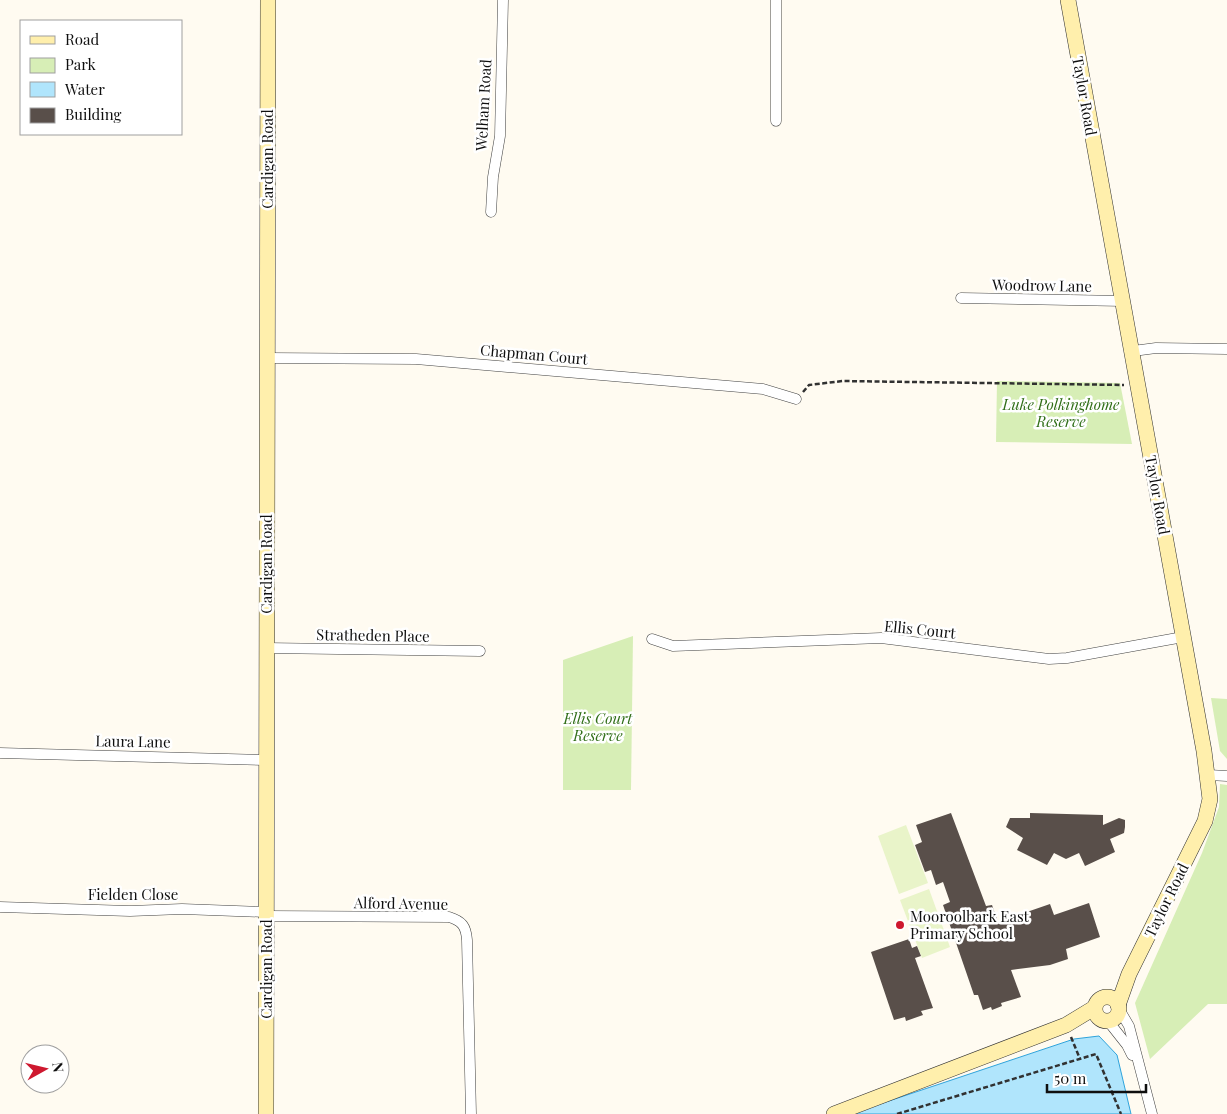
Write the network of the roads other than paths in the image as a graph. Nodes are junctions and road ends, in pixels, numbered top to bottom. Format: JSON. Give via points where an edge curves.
{"nodes":[{"id":1,"x":503,"y":0,"type":"edge"},
{"id":2,"x":776,"y":0,"type":"edge"},
{"id":3,"x":1068,"y":0,"type":"edge"},
{"id":4,"x":267,"y":5,"type":"edge"},
{"id":5,"x":776,"y":122,"type":"dead end"},
{"id":6,"x":491,"y":212,"type":"dead end"},
{"id":7,"x":962,"y":298,"type":"dead end"},
{"id":8,"x":1123,"y":301,"type":"junction"},
{"id":9,"x":1227,"y":349,"type":"edge"},
{"id":10,"x":1133,"y":352,"type":"junction"},
{"id":11,"x":267,"y":358,"type":"junction"},
{"id":12,"x":796,"y":400,"type":"road end"},
{"id":13,"x":1183,"y":637,"type":"junction"},
{"id":14,"x":652,"y":639,"type":"dead end"},
{"id":15,"x":266,"y":648,"type":"junction"},
{"id":16,"x":480,"y":651,"type":"dead end"},
{"id":17,"x":0,"y":753,"type":"edge"},
{"id":18,"x":266,"y":760,"type":"junction"},
{"id":19,"x":1209,"y":775,"type":"junction"},
{"id":20,"x":1227,"y":776,"type":"edge"},
{"id":21,"x":0,"y":907,"type":"edge"},
{"id":22,"x":266,"y":914,"type":"junction"},
{"id":23,"x":1130,"y":974,"type":"junction"},
{"id":24,"x":1099,"y":1003,"type":"junction"},
{"id":25,"x":1118,"y":1007,"type":"junction"},
{"id":26,"x":1106,"y":1021,"type":"junction"},
{"id":27,"x":1068,"y":1029,"type":"junction"},
{"id":28,"x":1141,"y":1074,"type":"junction"},
{"id":29,"x":266,"y":1114,"type":"edge"},
{"id":30,"x":471,"y":1114,"type":"edge"},
{"id":31,"x":834,"y":1114,"type":"edge"},
{"id":32,"x":1152,"y":1114,"type":"edge"}],
"edges":[{"from":1,"to":6,"type":"street","name":"Welham Road","via":[[500,136]]},
{"from":2,"to":5,"type":"street"},
{"from":3,"to":8,"type":"street","name":"Taylor Road"},
{"from":4,"to":11,"type":"street","name":"Cardigan Road"},
{"from":7,"to":8,"type":"street","name":"Woodrow Lane"},
{"from":8,"to":10,"type":"street","name":"Taylor Road"},
{"from":9,"to":10,"type":"street","via":[[1156,348]]},
{"from":10,"to":13,"type":"street","name":"Taylor Road"},
{"from":11,"to":12,"type":"street","name":"Chapman Court","via":[[426,360],[763,389]]},
{"from":11,"to":15,"type":"street","name":"Cardigan Road"},
{"from":13,"to":14,"type":"street","name":"Ellis Court","via":[[1049,659],[881,638],[673,646]]},
{"from":13,"to":19,"type":"street","name":"Taylor Road"},
{"from":15,"to":16,"type":"street","name":"Stratheden Place"},
{"from":15,"to":18,"type":"street","name":"Cardigan Road"},
{"from":17,"to":18,"type":"street","name":"Laura Lane"},
{"from":18,"to":22,"type":"street","name":"Cardigan Road"},
{"from":19,"to":20,"type":"street"},
{"from":19,"to":23,"type":"street","name":"Taylor Road","via":[[1210,799],[1205,821]]},
{"from":21,"to":22,"type":"street","name":"Fielden Close","via":[[130,911],[182,908]]},
{"from":22,"to":29,"type":"street","name":"Cardigan Road"},
{"from":22,"to":30,"type":"street","name":"Alford Avenue","via":[[449,917],[462,923],[468,940]]},
{"from":23,"to":24,"type":"street","name":"Taylor Road"},
{"from":23,"to":25,"type":"street","name":"Taylor Road"},
{"from":24,"to":25,"type":"street","via":[[1114,1000]]},
{"from":24,"to":26,"type":"street","via":[[1097,1016]]},
{"from":24,"to":27,"type":"street","name":"Taylor Road"},
{"from":25,"to":26,"type":"street","via":[[1114,1018]]},
{"from":25,"to":28,"type":"street","via":[[1129,1026]]},
{"from":26,"to":27,"type":"street","name":"Taylor Road"},
{"from":26,"to":28,"type":"street","via":[[1127,1045]]},
{"from":27,"to":31,"type":"street","name":"Taylor Road"},
{"from":28,"to":32,"type":"street"}]}
